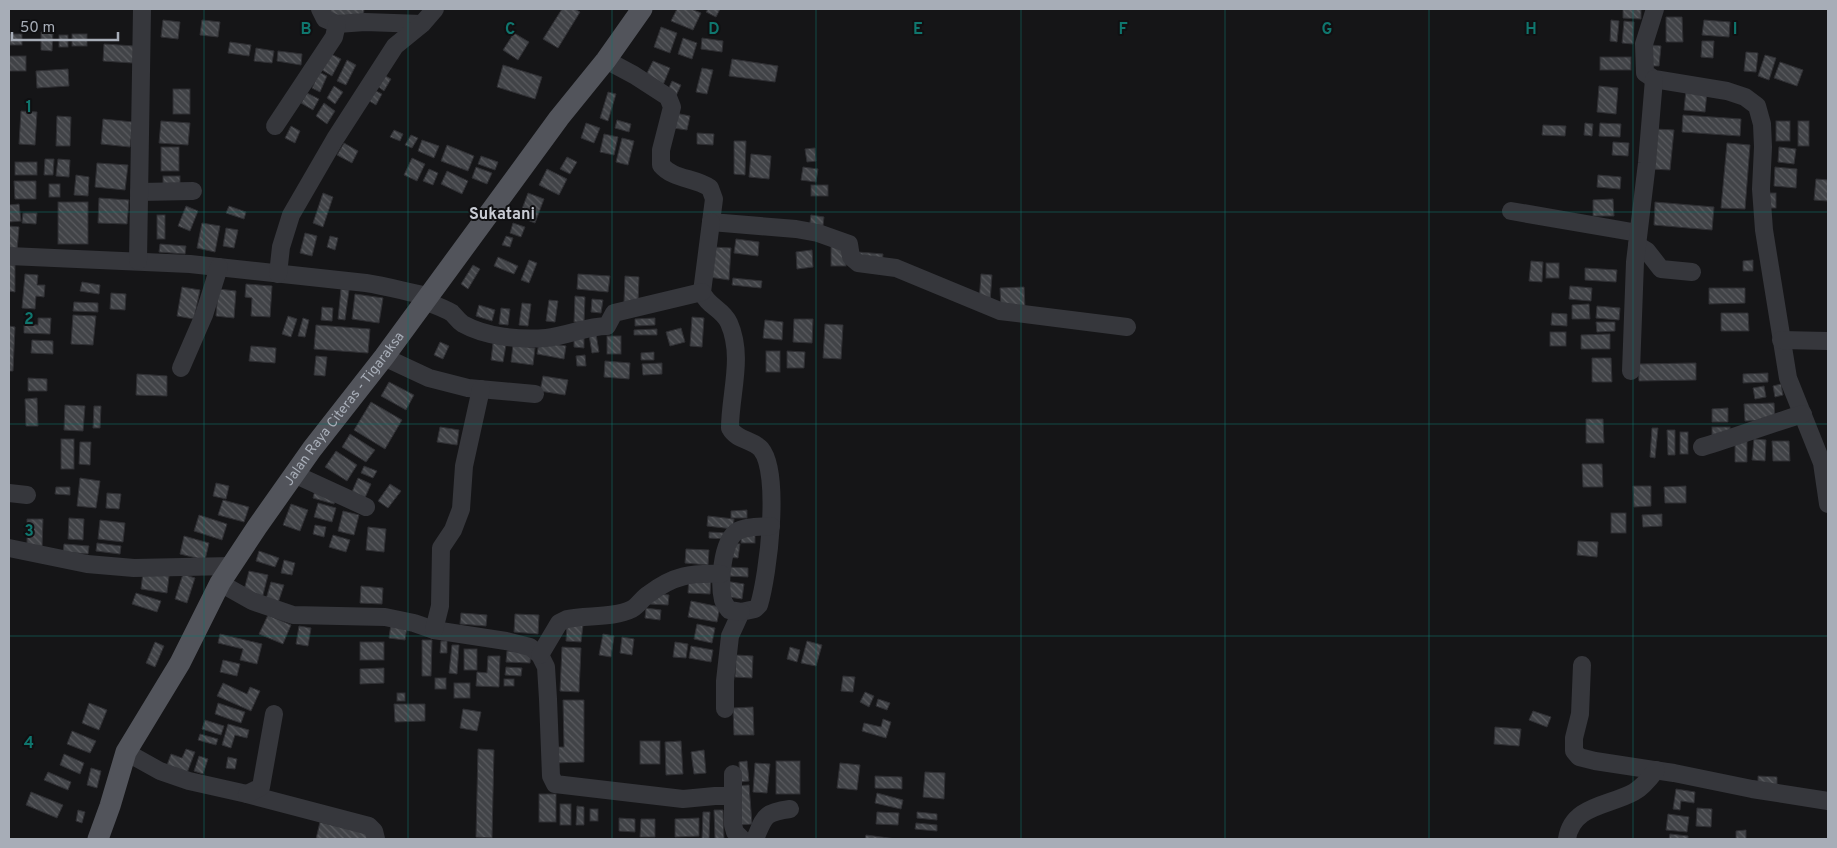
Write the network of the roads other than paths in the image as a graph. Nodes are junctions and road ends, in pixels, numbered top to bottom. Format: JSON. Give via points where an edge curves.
{"nodes":[{"id":1,"x":142,"y":9,"type":"edge"},
{"id":2,"x":320,"y":9,"type":"edge"},
{"id":3,"x":435,"y":9,"type":"edge"},
{"id":4,"x":642,"y":9,"type":"edge"},
{"id":5,"x":1655,"y":9,"type":"edge"},
{"id":6,"x":337,"y":24,"type":"junction"},
{"id":7,"x":422,"y":24,"type":"junction"},
{"id":8,"x":606,"y":60,"type":"junction"},
{"id":9,"x":1654,"y":79,"type":"junction"},
{"id":10,"x":276,"y":126,"type":"dead end"},
{"id":11,"x":193,"y":191,"type":"dead end"},
{"id":12,"x":139,"y":192,"type":"junction"},
{"id":13,"x":1511,"y":211,"type":"dead end"},
{"id":14,"x":711,"y":222,"type":"junction"},
{"id":15,"x":1638,"y":239,"type":"junction"},
{"id":16,"x":9,"y":256,"type":"edge"},
{"id":17,"x":138,"y":261,"type":"junction"},
{"id":18,"x":219,"y":267,"type":"junction"},
{"id":19,"x":1692,"y":272,"type":"dead end"},
{"id":20,"x":278,"y":274,"type":"junction"},
{"id":21,"x":702,"y":292,"type":"junction"},
{"id":22,"x":425,"y":298,"type":"junction"},
{"id":23,"x":1126,"y":327,"type":"dead end"},
{"id":24,"x":1781,"y":340,"type":"junction"},
{"id":25,"x":1828,"y":341,"type":"edge"},
{"id":26,"x":384,"y":357,"type":"junction"},
{"id":27,"x":181,"y":368,"type":"dead end"},
{"id":28,"x":1631,"y":371,"type":"dead end"},
{"id":29,"x":481,"y":389,"type":"junction"},
{"id":30,"x":535,"y":394,"type":"dead end"},
{"id":31,"x":1803,"y":414,"type":"junction"},
{"id":32,"x":1702,"y":447,"type":"dead end"},
{"id":33,"x":294,"y":474,"type":"junction"},
{"id":34,"x":9,"y":494,"type":"edge"},
{"id":35,"x":28,"y":495,"type":"dead end"},
{"id":36,"x":1828,"y":504,"type":"edge"},
{"id":37,"x":366,"y":506,"type":"dead end"},
{"id":38,"x":771,"y":526,"type":"junction"},
{"id":39,"x":9,"y":548,"type":"edge"},
{"id":40,"x":721,"y":574,"type":"junction"},
{"id":41,"x":226,"y":575,"type":"junction"},
{"id":42,"x":741,"y":612,"type":"junction"},
{"id":43,"x":434,"y":630,"type":"junction"},
{"id":44,"x":540,"y":655,"type":"junction"},
{"id":45,"x":1582,"y":665,"type":"dead end"},
{"id":46,"x":725,"y":709,"type":"dead end"},
{"id":47,"x":274,"y":714,"type":"dead end"},
{"id":48,"x":126,"y":752,"type":"junction"},
{"id":49,"x":1656,"y":770,"type":"junction"},
{"id":50,"x":733,"y":774,"type":"dead end"},
{"id":51,"x":246,"y":794,"type":"junction"},
{"id":52,"x":733,"y":796,"type":"junction"},
{"id":53,"x":1828,"y":801,"type":"edge"},
{"id":54,"x":790,"y":809,"type":"dead end"},
{"id":55,"x":98,"y":839,"type":"edge"},
{"id":56,"x":376,"y":839,"type":"edge"},
{"id":57,"x":742,"y":839,"type":"edge"},
{"id":58,"x":755,"y":839,"type":"edge"},
{"id":59,"x":1567,"y":839,"type":"edge"}],
"edges":[{"from":1,"to":12,"type":"street"},
{"from":2,"to":6,"type":"street","via":[[325,19]]},
{"from":3,"to":7,"type":"street"},
{"from":4,"to":8,"type":"main road","name":"Jalan Raya Citeras - Tigaraksa"},
{"from":5,"to":9,"type":"street","via":[[1644,44],[1645,73]]},
{"from":6,"to":7,"type":"street"},
{"from":6,"to":10,"type":"street","via":[[334,36]]},
{"from":7,"to":20,"type":"street","via":[[395,46],[290,215]]},
{"from":8,"to":14,"type":"street","via":[[668,97],[672,107],[661,150],[661,164],[675,176],[710,188],[714,199]]},
{"from":8,"to":22,"type":"main road","name":"Jalan Raya Citeras - Tigaraksa","via":[[558,118]]},
{"from":9,"to":15,"type":"street"},
{"from":9,"to":24,"type":"street","via":[[1727,91],[1746,97],[1756,106],[1762,124],[1760,189],[1764,230]]},
{"from":11,"to":12,"type":"street"},
{"from":12,"to":17,"type":"street"},
{"from":13,"to":15,"type":"street"},
{"from":14,"to":21,"type":"street"},
{"from":14,"to":23,"type":"street","via":[[818,232],[849,244],[850,257],[858,263],[896,268],[1000,311]]},
{"from":15,"to":19,"type":"street","via":[[1661,269]]},
{"from":15,"to":28,"type":"street"},
{"from":16,"to":17,"type":"street"},
{"from":17,"to":18,"type":"street"},
{"from":18,"to":20,"type":"street"},
{"from":18,"to":27,"type":"street","via":[[204,315]]},
{"from":20,"to":22,"type":"street","via":[[385,286]]},
{"from":21,"to":22,"type":"street","via":[[614,313],[607,326],[546,338],[519,338],[482,332],[460,323],[451,313]]},
{"from":21,"to":38,"type":"street","via":[[725,314],[731,327],[736,354],[730,428],[733,434],[761,449],[769,463],[773,501]]},
{"from":22,"to":26,"type":"main road","name":"Jalan Raya Citeras - Tigaraksa"},
{"from":24,"to":25,"type":"street"},
{"from":24,"to":31,"type":"street","via":[[1788,378]]},
{"from":26,"to":29,"type":"street","via":[[429,378]]},
{"from":26,"to":33,"type":"main road","name":"Jalan Raya Citeras - Tigaraksa"},
{"from":29,"to":30,"type":"street"},
{"from":29,"to":43,"type":"street","via":[[464,466],[461,509],[442,548],[440,606]]},
{"from":31,"to":32,"type":"street"},
{"from":31,"to":36,"type":"street","via":[[1822,463]]},
{"from":33,"to":37,"type":"street"},
{"from":33,"to":41,"type":"main road","name":"Jalan Raya Citeras - Tigaraksa"},
{"from":34,"to":35,"type":"street"},
{"from":38,"to":40,"type":"street","via":[[743,529],[736,533],[727,544]]},
{"from":38,"to":42,"type":"street","via":[[759,605]]},
{"from":39,"to":41,"type":"street","via":[[87,564]]},
{"from":40,"to":42,"type":"street","via":[[723,601],[729,610]]},
{"from":40,"to":44,"type":"street","via":[[694,573],[672,579],[632,609],[621,613],[567,619],[560,623]]},
{"from":41,"to":43,"type":"street","via":[[252,601],[293,616],[385,617]]},
{"from":41,"to":48,"type":"main road","name":"Jalan Raya Citeras - Tigaraksa","via":[[180,663]]},
{"from":42,"to":46,"type":"street","via":[[730,636]]},
{"from":43,"to":44,"type":"street","via":[[506,641],[530,647]]},
{"from":44,"to":52,"type":"street","via":[[546,667],[550,776],[555,784],[683,799]]},
{"from":45,"to":49,"type":"street","via":[[1580,714],[1574,751],[1579,757],[1595,761]]},
{"from":47,"to":51,"type":"street","via":[[261,787]]},
{"from":48,"to":51,"type":"street","via":[[182,779]]},
{"from":48,"to":55,"type":"main road","name":"Jalan Raya Citeras - Tigaraksa"},
{"from":49,"to":53,"type":"street"},
{"from":49,"to":59,"type":"street","via":[[1633,793],[1583,812],[1574,821]]},
{"from":50,"to":52,"type":"street"},
{"from":51,"to":56,"type":"street","via":[[369,826]]},
{"from":52,"to":57,"type":"street","via":[[733,825]]},
{"from":54,"to":58,"type":"street","via":[[773,811],[765,816]]}]}
